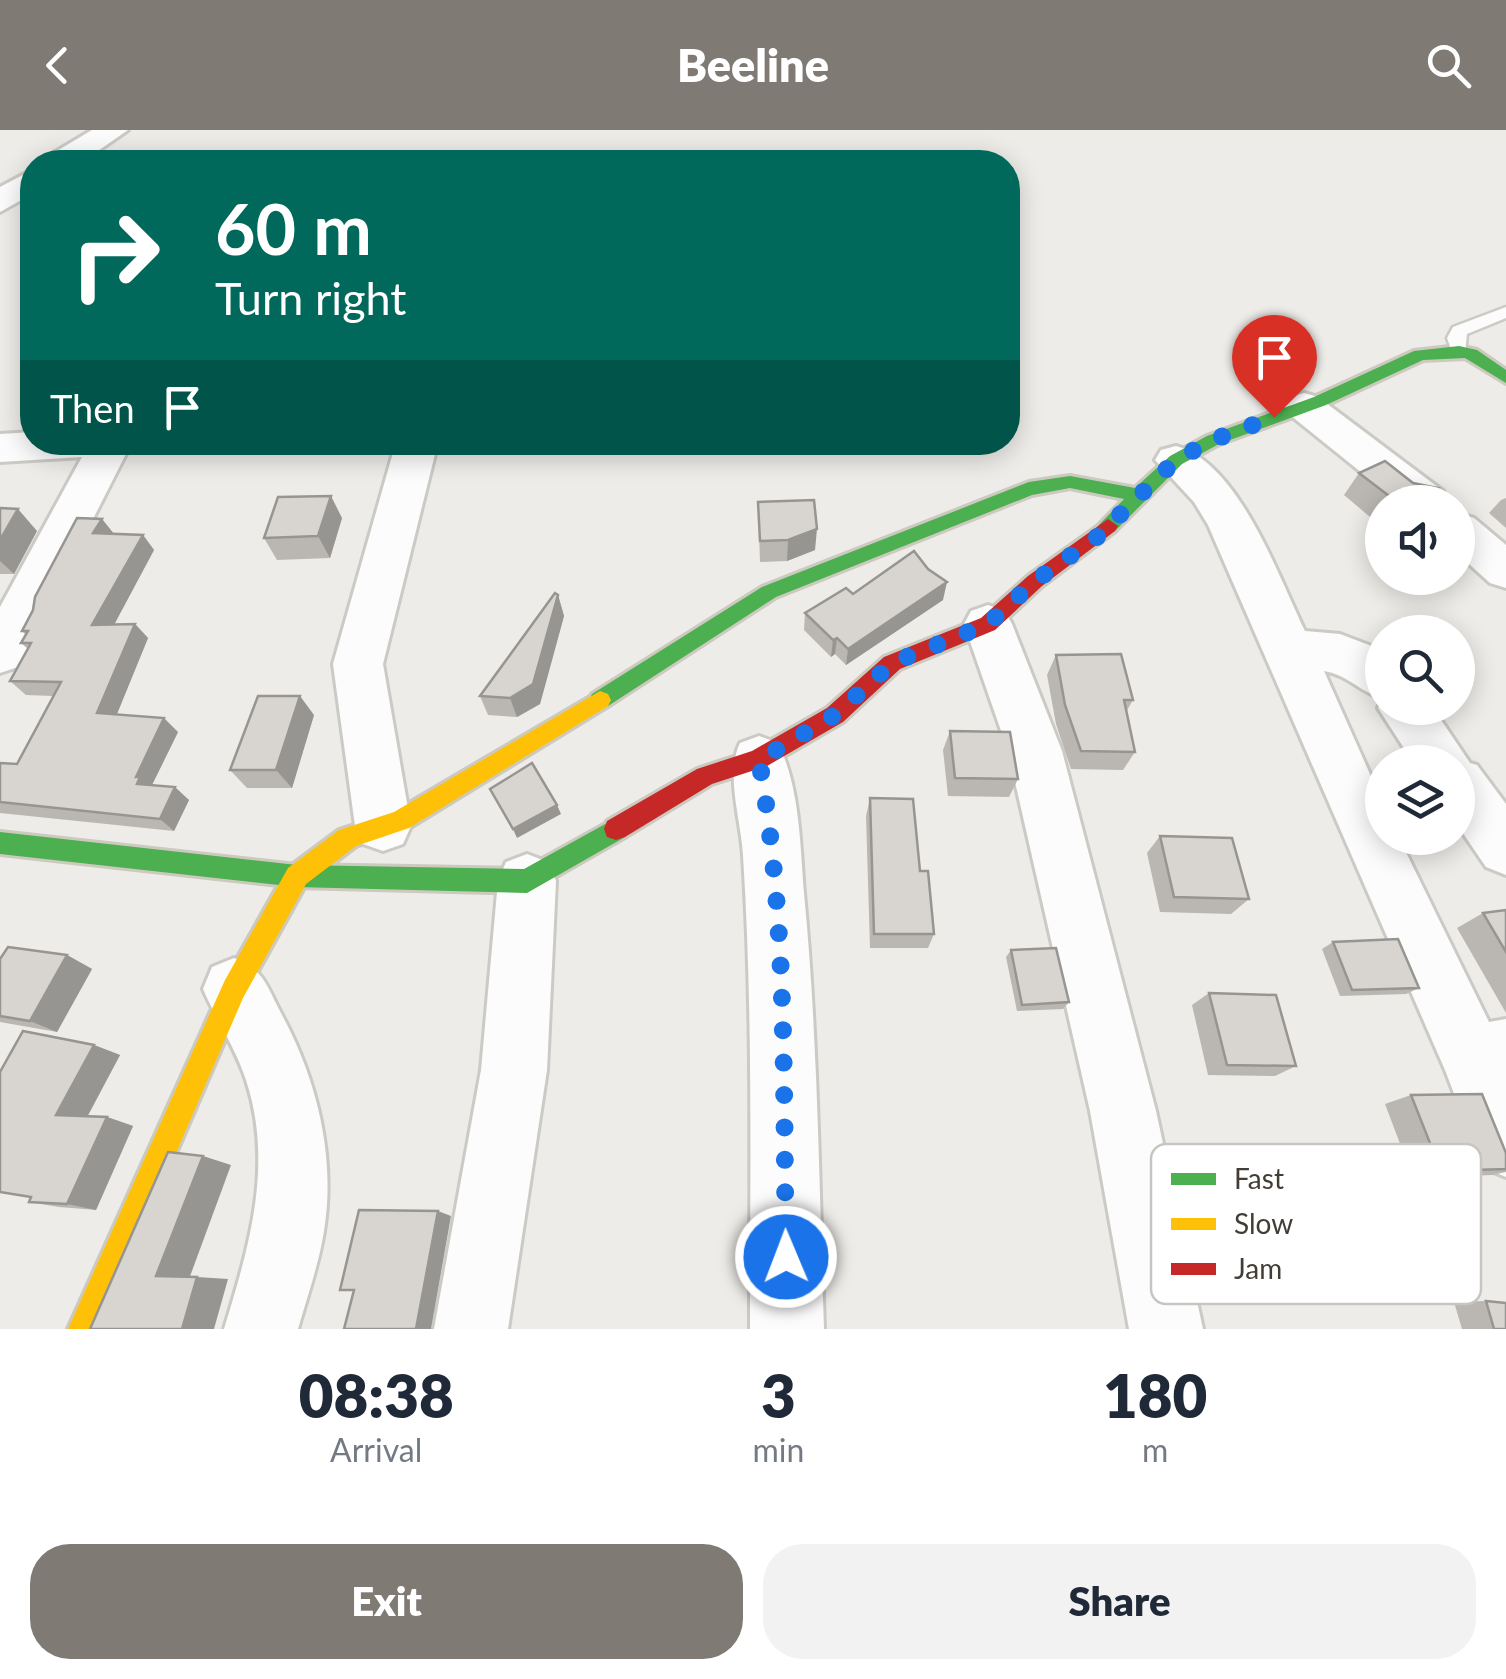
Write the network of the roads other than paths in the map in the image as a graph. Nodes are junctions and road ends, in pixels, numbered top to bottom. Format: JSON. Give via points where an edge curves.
{"nodes":[{"id":1,"x":113,"y":130,"type":"edge"},
{"id":2,"x":80,"y":150,"type":"edge"},
{"id":3,"x":1506,"y":312,"type":"edge"},
{"id":4,"x":1459,"y":350,"type":"junction"},
{"id":5,"x":1506,"y":378,"type":"edge"},
{"id":6,"x":1304,"y":406,"type":"junction"},
{"id":7,"x":104,"y":455,"type":"edge"},
{"id":8,"x":414,"y":455,"type":"edge"},
{"id":9,"x":1158,"y":478,"type":"junction"},
{"id":10,"x":1404,"y":485,"type":"edge"},
{"id":11,"x":1475,"y":544,"type":"edge"},
{"id":12,"x":1506,"y":571,"type":"edge"},
{"id":13,"x":988,"y":624,"type":"junction"},
{"id":14,"x":1289,"y":649,"type":"junction"},
{"id":15,"x":0,"y":653,"type":"edge"},
{"id":16,"x":1365,"y":661,"type":"edge"},
{"id":17,"x":759,"y":760,"type":"junction"},
{"id":18,"x":383,"y":826,"type":"junction"},
{"id":19,"x":0,"y":843,"type":"edge"},
{"id":20,"x":298,"y":876,"type":"junction"},
{"id":21,"x":526,"y":881,"type":"junction"},
{"id":22,"x":234,"y":989,"type":"junction"},
{"id":23,"x":1489,"y":1054,"type":"edge"},
{"id":24,"x":1506,"y":1143,"type":"edge"},
{"id":25,"x":1151,"y":1251,"type":"edge"},
{"id":26,"x":1161,"y":1304,"type":"edge"},
{"id":27,"x":84,"y":1329,"type":"edge"},
{"id":28,"x":261,"y":1329,"type":"edge"},
{"id":29,"x":471,"y":1329,"type":"edge"},
{"id":30,"x":787,"y":1329,"type":"edge"},
{"id":31,"x":1166,"y":1329,"type":"edge"}],
"edges":[{"from":1,"to":2,"type":"street"},
{"from":3,"to":4,"type":"lane","via":[[1459,331]]},
{"from":4,"to":5,"type":"main road"},
{"from":4,"to":6,"type":"main road","via":[[1406,360]]},
{"from":6,"to":9,"type":"main road","via":[[1213,440]]},
{"from":6,"to":10,"type":"street"},
{"from":7,"to":15,"type":"street"},
{"from":8,"to":18,"type":"street","via":[[358,664]]},
{"from":9,"to":13,"type":"main road","via":[[1097,537]]},
{"from":9,"to":14,"type":"street","via":[[1210,490]]},
{"from":9,"to":18,"type":"main road","via":[[1029,489],[788,582]]},
{"from":11,"to":12,"type":"street"},
{"from":13,"to":17,"type":"main road","via":[[892,663],[835,715]]},
{"from":13,"to":25,"type":"street","via":[[1034,751],[1124,1111]]},
{"from":14,"to":16,"type":"street"},
{"from":14,"to":23,"type":"street","via":[[1363,824]]},
{"from":17,"to":21,"type":"main road","via":[[705,776]]},
{"from":17,"to":30,"type":"street","via":[[781,971]]},
{"from":18,"to":20,"type":"main road","via":[[348,838]]},
{"from":19,"to":20,"type":"main road"},
{"from":20,"to":21,"type":"main road"},
{"from":20,"to":22,"type":"main road"},
{"from":21,"to":29,"type":"street","via":[[514,1070]]},
{"from":22,"to":27,"type":"main road"},
{"from":22,"to":28,"type":"street","via":[[278,1074],[293,1158],[288,1231]]},
{"from":23,"to":24,"type":"street"},
{"from":26,"to":31,"type":"street"}]}
